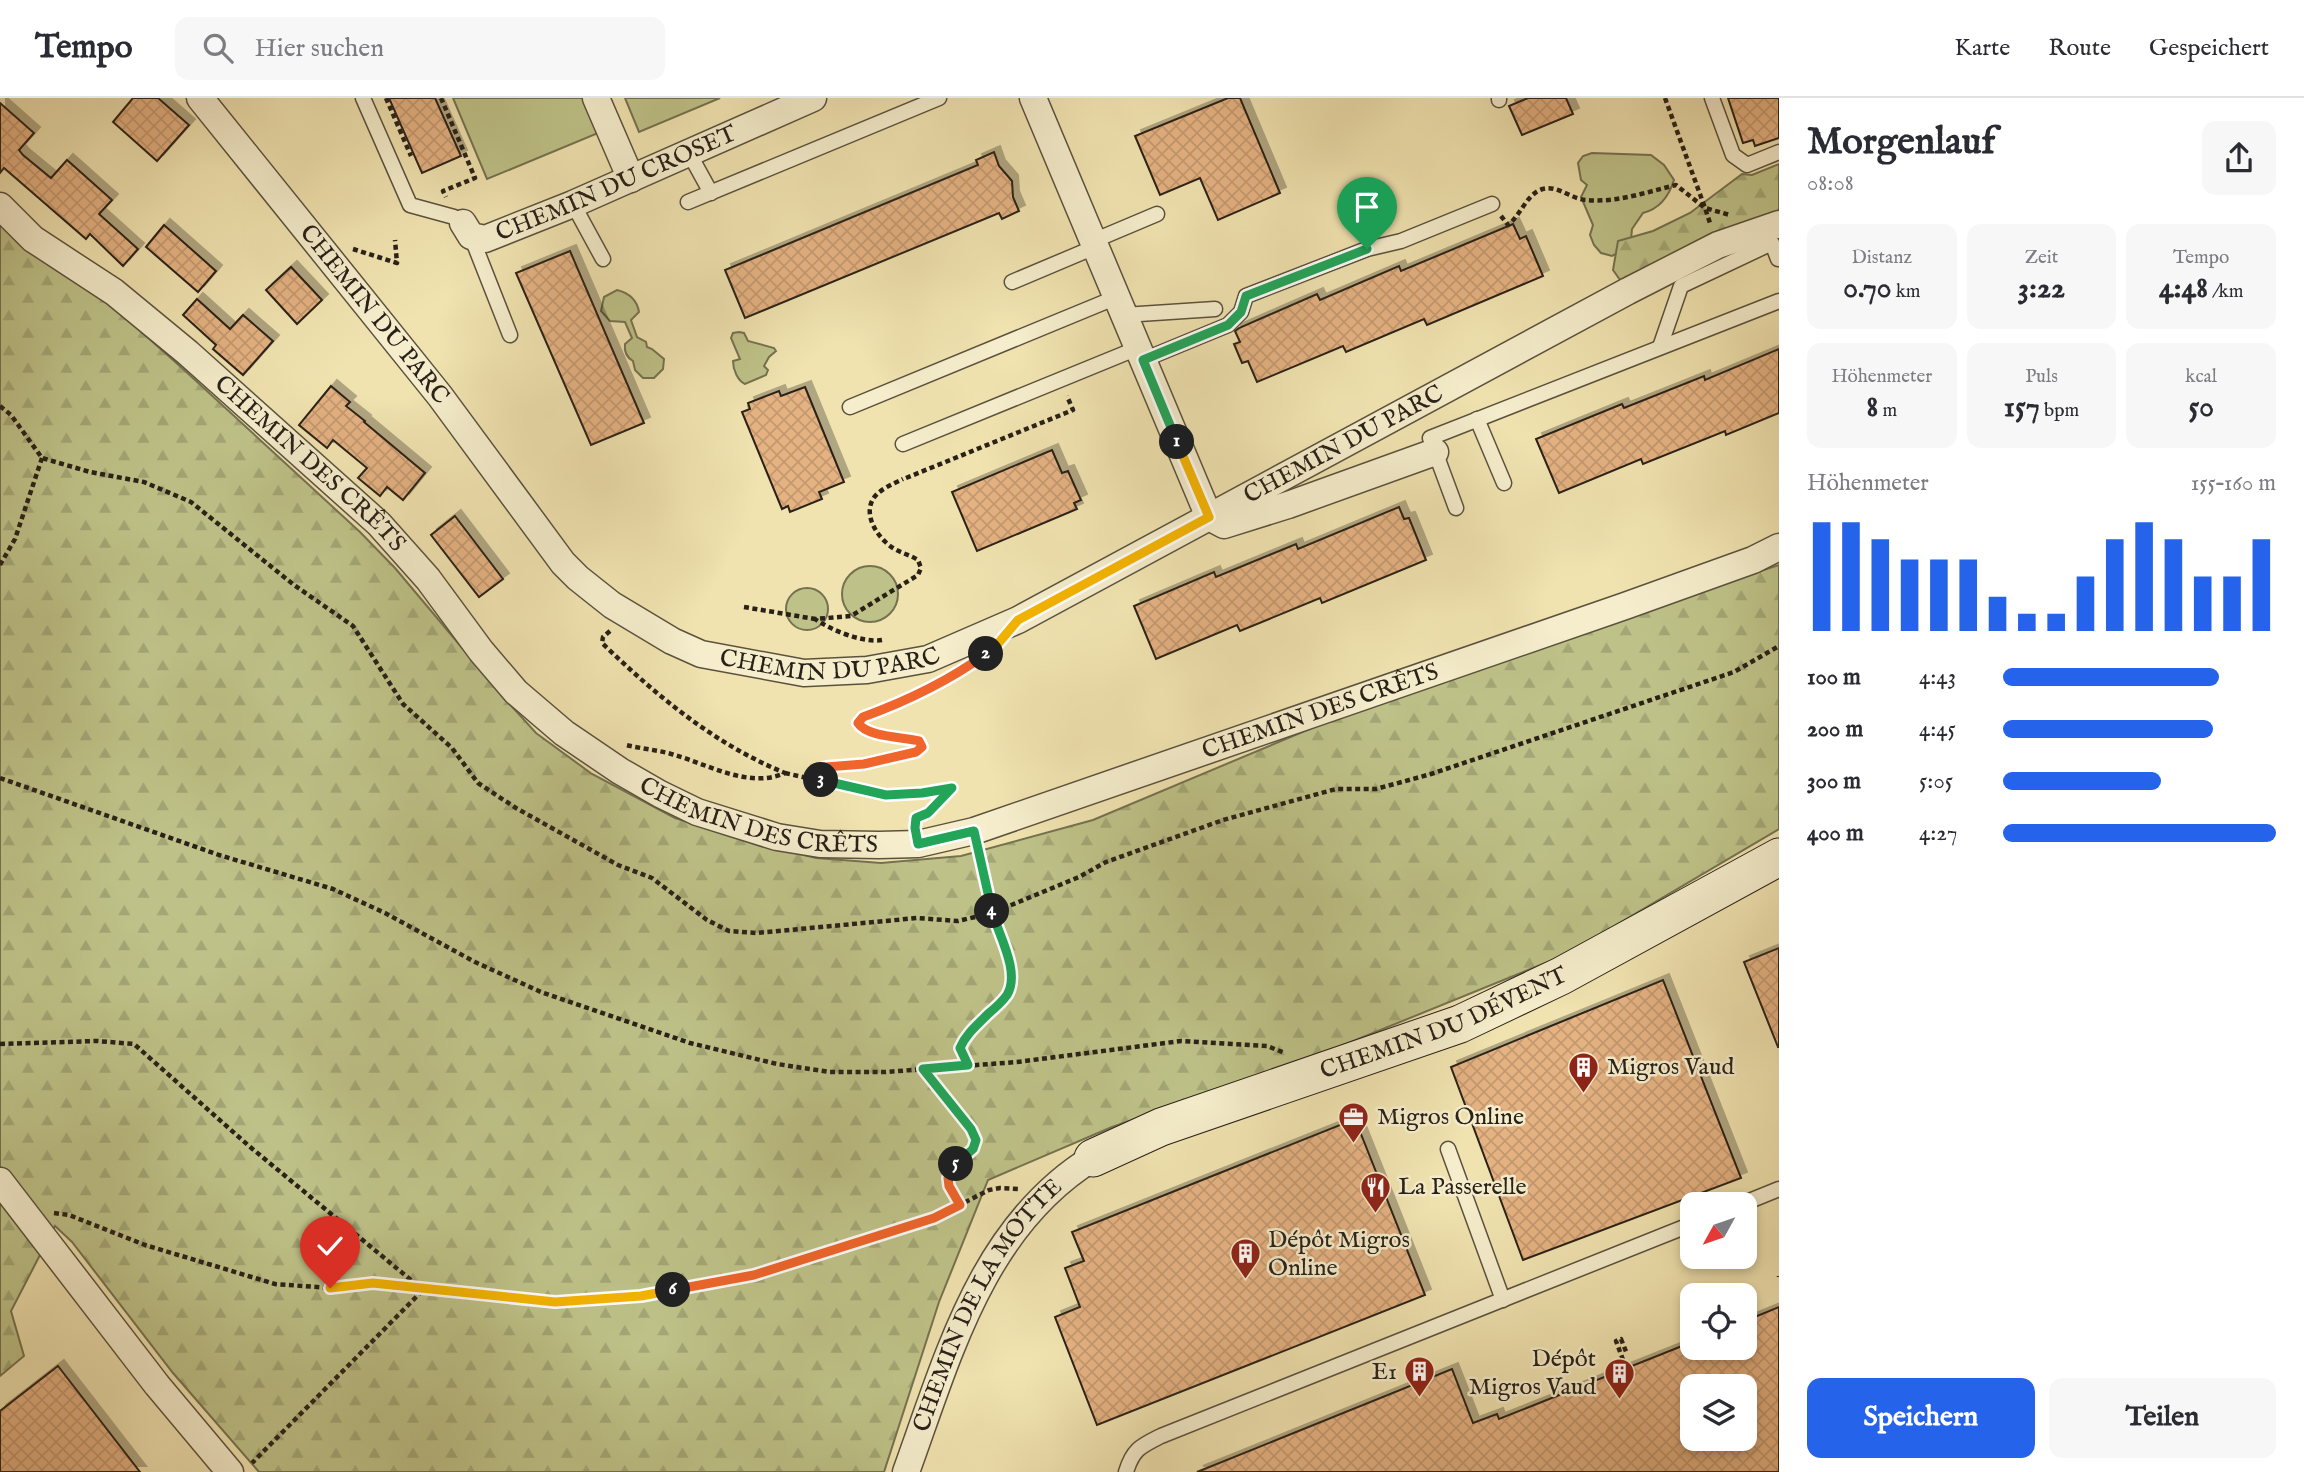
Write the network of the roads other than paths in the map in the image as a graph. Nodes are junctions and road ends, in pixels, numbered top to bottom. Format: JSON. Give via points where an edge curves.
{"nodes":[{"id":1,"x":200,"y":98,"type":"edge"},
{"id":2,"x":363,"y":98,"type":"edge"},
{"id":3,"x":596,"y":98,"type":"edge"},
{"id":4,"x":813,"y":98,"type":"edge"},
{"id":5,"x":939,"y":98,"type":"edge"},
{"id":6,"x":1032,"y":98,"type":"edge"},
{"id":7,"x":1712,"y":98,"type":"edge"},
{"id":8,"x":1779,"y":152,"type":"edge"},
{"id":9,"x":689,"y":153,"type":"junction"},
{"id":10,"x":631,"y":179,"type":"junction"},
{"id":11,"x":711,"y":193,"type":"junction"},
{"id":12,"x":688,"y":202,"type":"dead end"},
{"id":13,"x":573,"y":204,"type":"junction"},
{"id":14,"x":1492,"y":204,"type":"road end"},
{"id":15,"x":0,"y":206,"type":"edge"},
{"id":16,"x":1157,"y":214,"type":"dead end"},
{"id":17,"x":1774,"y":225,"type":"edge"},
{"id":18,"x":467,"y":229,"type":"junction"},
{"id":19,"x":1094,"y":244,"type":"junction"},
{"id":20,"x":603,"y":259,"type":"dead end"},
{"id":21,"x":1778,"y":259,"type":"edge"},
{"id":22,"x":1012,"y":282,"type":"dead end"},
{"id":23,"x":1779,"y":301,"type":"edge"},
{"id":24,"x":1120,"y":306,"type":"junction"},
{"id":25,"x":1215,"y":309,"type":"dead end"},
{"id":26,"x":510,"y":335,"type":"dead end"},
{"id":27,"x":1660,"y":347,"type":"junction"},
{"id":28,"x":1140,"y":354,"type":"junction"},
{"id":29,"x":850,"y":407,"type":"dead end"},
{"id":30,"x":1477,"y":419,"type":"junction"},
{"id":31,"x":903,"y":444,"type":"dead end"},
{"id":32,"x":1435,"y":452,"type":"junction"},
{"id":33,"x":1504,"y":482,"type":"dead end"},
{"id":34,"x":1456,"y":508,"type":"dead end"},
{"id":35,"x":1209,"y":517,"type":"junction"},
{"id":36,"x":1779,"y":547,"type":"edge"},
{"id":37,"x":1779,"y":857,"type":"edge"},
{"id":38,"x":1448,"y":1149,"type":"dead end"},
{"id":39,"x":1093,"y":1158,"type":"joint"},
{"id":40,"x":0,"y":1181,"type":"edge"},
{"id":41,"x":1779,"y":1189,"type":"edge"},
{"id":42,"x":1757,"y":1198,"type":"edge"},
{"id":43,"x":1680,"y":1229,"type":"edge"},
{"id":44,"x":1503,"y":1300,"type":"junction"},
{"id":45,"x":230,"y":1472,"type":"edge"},
{"id":46,"x":906,"y":1472,"type":"edge"},
{"id":47,"x":1126,"y":1472,"type":"edge"}],
"edges":[{"from":1,"to":35,"type":"street","name":"CHEMIN DU PARC","via":[[440,396],[550,547],[578,578],[612,605],[701,654],[804,673],[867,670],[928,659],[1018,620]]},
{"from":2,"to":18,"type":"lane","via":[[410,205],[454,217]]},
{"from":3,"to":10,"type":"street"},
{"from":4,"to":9,"type":"street","name":"CHEMIN DU CROSET"},
{"from":5,"to":11,"type":"lane"},
{"from":6,"to":19,"type":"street"},
{"from":7,"to":8,"type":"lane","via":[[1733,155],[1747,165]]},
{"from":9,"to":10,"type":"street","name":"CHEMIN DU CROSET"},
{"from":9,"to":11,"type":"lane"},
{"from":10,"to":13,"type":"street","name":"CHEMIN DU CROSET"},
{"from":11,"to":12,"type":"lane"},
{"from":13,"to":18,"type":"street","name":"CHEMIN DU CROSET","via":[[485,239]]},
{"from":13,"to":20,"type":"lane"},
{"from":14,"to":28,"type":"lane","via":[[1401,242],[1367,249],[1246,296],[1241,312],[1228,325]]},
{"from":15,"to":36,"type":"street","name":"CHEMIN DES CRÊTS","via":[[33,239],[114,292],[188,353],[379,524],[428,579],[501,676],[538,711],[588,750],[660,794],[697,812],[777,837],[855,846],[918,844],[974,831],[1625,606]]},
{"from":16,"to":19,"type":"lane"},
{"from":17,"to":35,"type":"street","name":"CHEMIN DU PARC","via":[[1718,245],[1650,280]]},
{"from":18,"to":26,"type":"lane"},
{"from":19,"to":22,"type":"lane"},
{"from":19,"to":24,"type":"street"},
{"from":21,"to":27,"type":"lane","via":[[1772,243],[1681,286]]},
{"from":23,"to":27,"type":"lane"},
{"from":24,"to":25,"type":"lane"},
{"from":24,"to":28,"type":"street"},
{"from":24,"to":29,"type":"lane"},
{"from":27,"to":30,"type":"lane"},
{"from":28,"to":31,"type":"lane"},
{"from":28,"to":35,"type":"street"},
{"from":30,"to":32,"type":"lane","via":[[1430,438]]},
{"from":30,"to":33,"type":"lane"},
{"from":32,"to":34,"type":"lane"},
{"from":32,"to":35,"type":"street","via":[[1224,525]]},
{"from":37,"to":39,"type":"street","name":"CHEMIN DU DÉVENT","via":[[1460,1024],[1161,1127]]},
{"from":38,"to":44,"type":"lane"},
{"from":39,"to":46,"type":"street","name":"CHEMIN DE LA MOTTE","via":[[1049,1191],[994,1258],[965,1311]]},
{"from":40,"to":45,"type":"street"},
{"from":41,"to":42,"type":"lane"},
{"from":43,"to":44,"type":"lane"},
{"from":44,"to":47,"type":"lane","via":[[1161,1436],[1139,1447]]}]}
